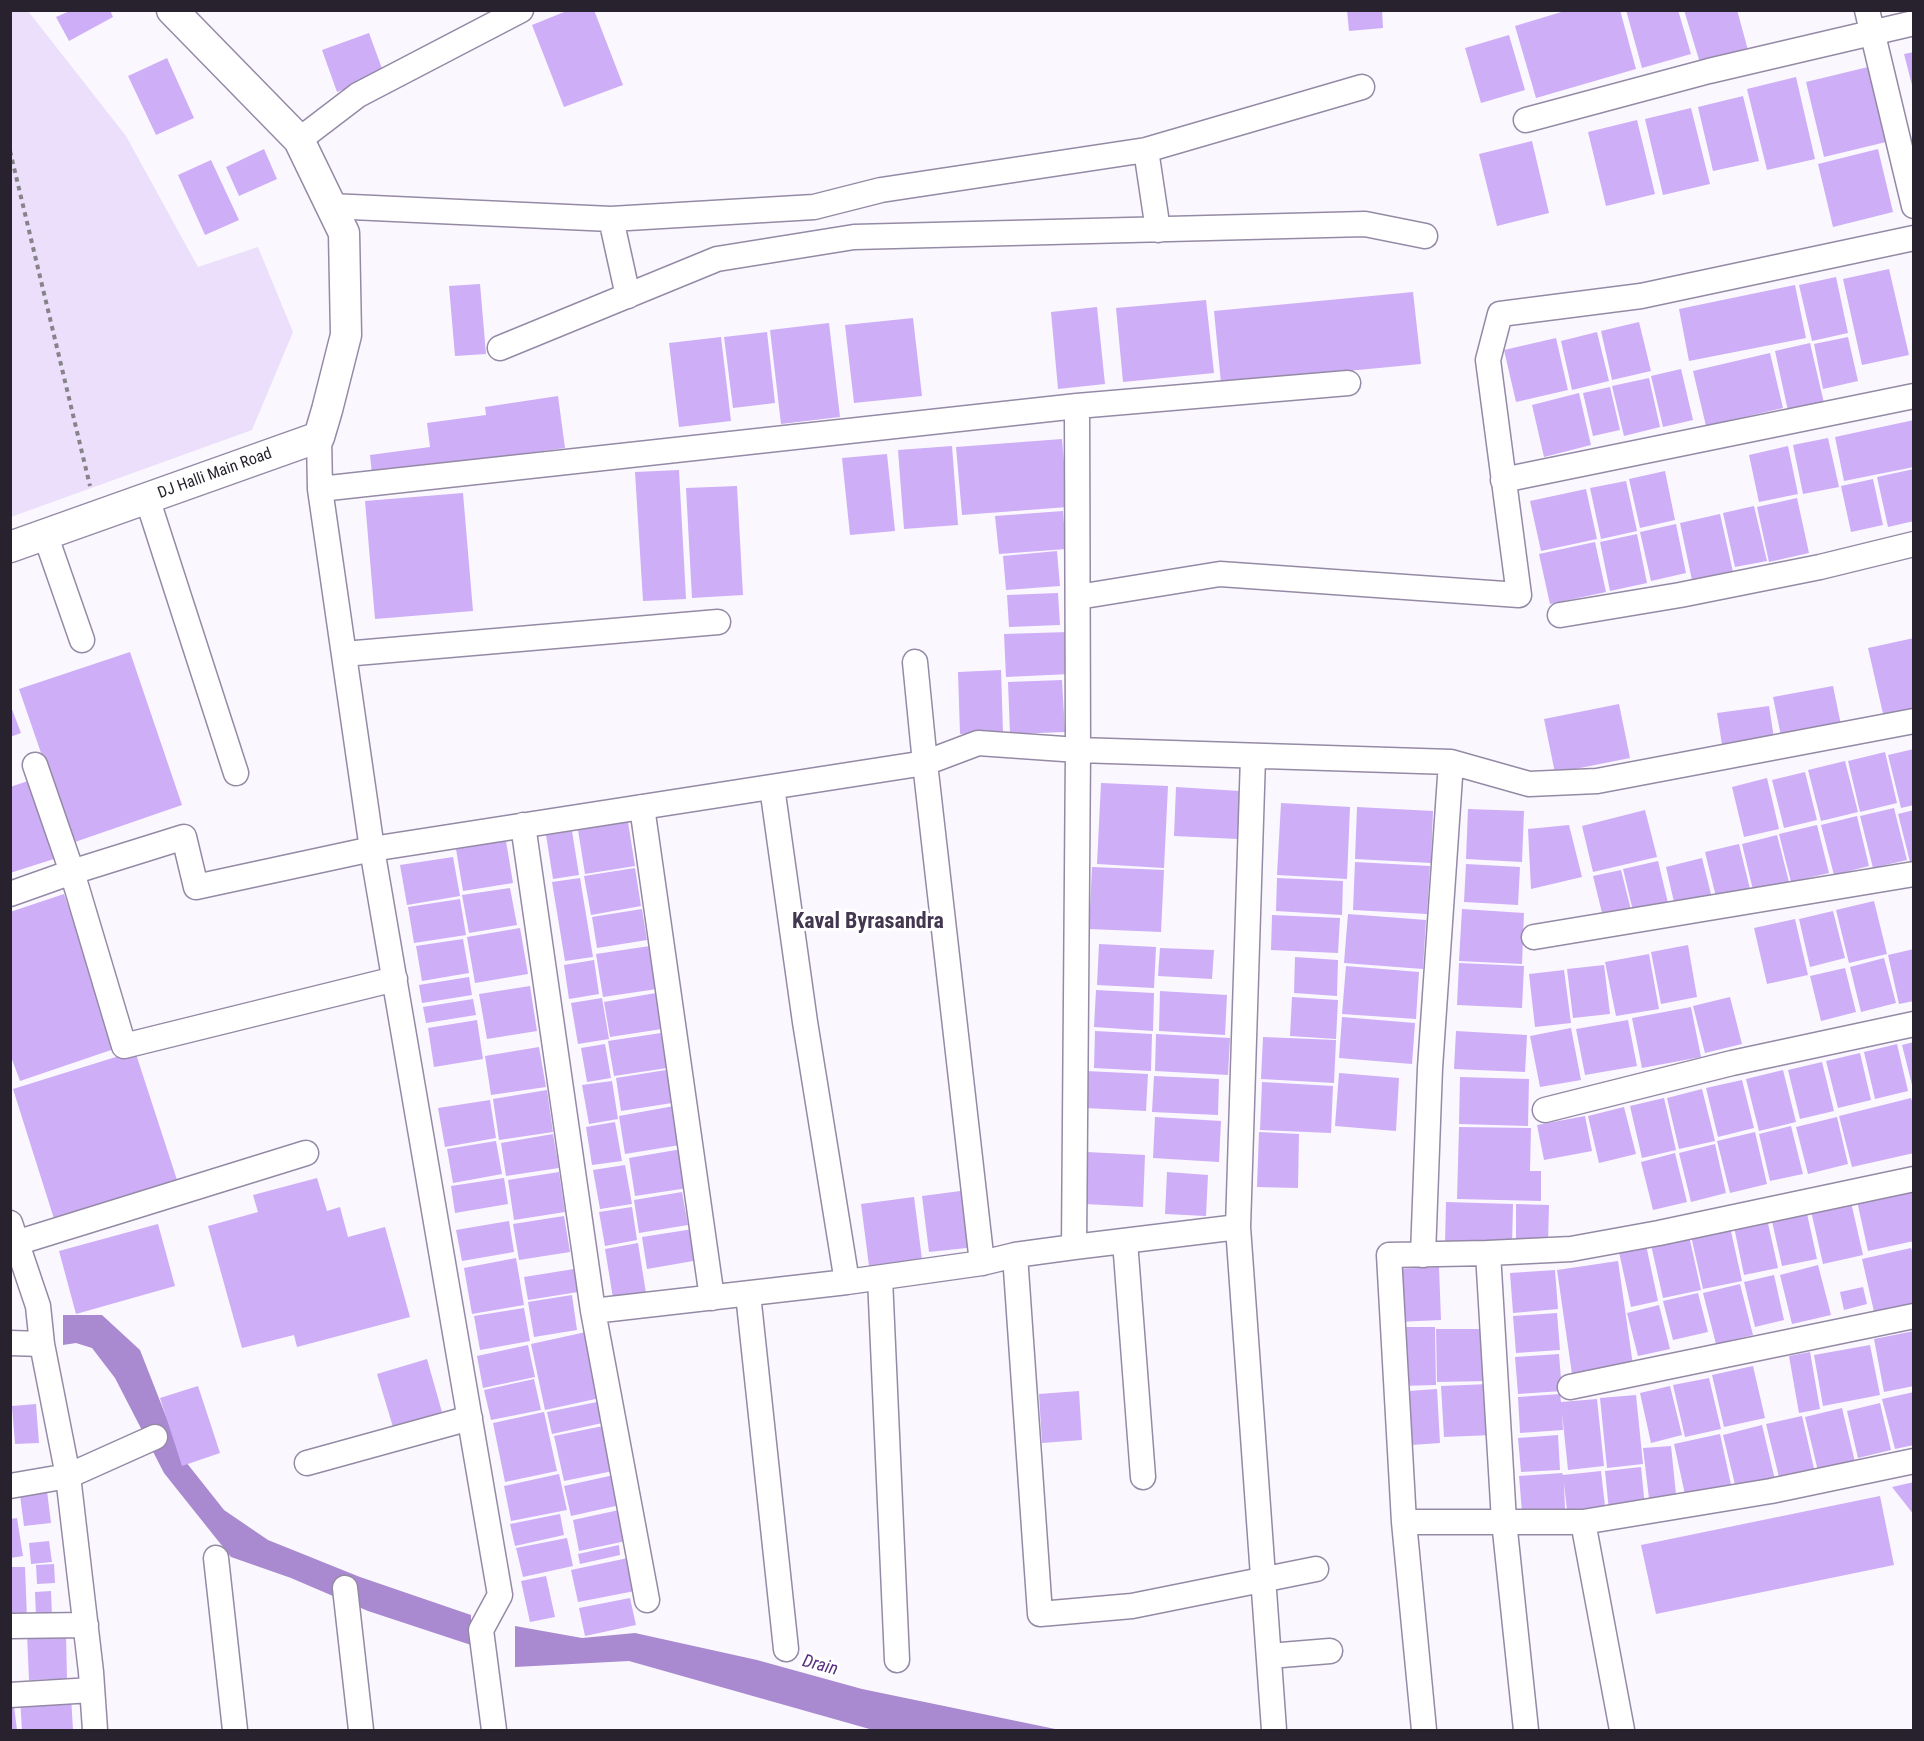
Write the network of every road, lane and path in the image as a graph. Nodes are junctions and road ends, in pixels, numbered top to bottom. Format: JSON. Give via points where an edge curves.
{"nodes":[{"id":1,"x":172,"y":10,"type":"edge"},
{"id":2,"x":521,"y":10,"type":"edge"},
{"id":3,"x":1870,"y":21,"type":"edge"},
{"id":4,"x":1914,"y":23,"type":"edge"},
{"id":5,"x":1362,"y":87,"type":"dead end"},
{"id":6,"x":1526,"y":120,"type":"dead end"},
{"id":7,"x":299,"y":140,"type":"junction"},
{"id":8,"x":1146,"y":150,"type":"junction"},
{"id":9,"x":10,"y":151,"type":"edge"},
{"id":10,"x":330,"y":206,"type":"junction"},
{"id":11,"x":1914,"y":206,"type":"edge"},
{"id":12,"x":610,"y":219,"type":"junction"},
{"id":13,"x":1158,"y":230,"type":"junction"},
{"id":14,"x":1425,"y":236,"type":"dead end"},
{"id":15,"x":1914,"y":238,"type":"edge"},
{"id":16,"x":627,"y":296,"type":"junction"},
{"id":17,"x":500,"y":348,"type":"dead end"},
{"id":18,"x":1348,"y":383,"type":"dead end"},
{"id":19,"x":1914,"y":396,"type":"edge"},
{"id":20,"x":1077,"y":406,"type":"junction"},
{"id":21,"x":319,"y":437,"type":"junction"},
{"id":22,"x":1503,"y":480,"type":"junction"},
{"id":23,"x":320,"y":489,"type":"junction"},
{"id":24,"x":147,"y":498,"type":"junction"},
{"id":25,"x":97,"y":516,"type":"junction"},
{"id":26,"x":45,"y":534,"type":"junction"},
{"id":27,"x":1914,"y":544,"type":"edge"},
{"id":28,"x":10,"y":547,"type":"edge"},
{"id":29,"x":1078,"y":597,"type":"junction"},
{"id":30,"x":1560,"y":615,"type":"dead end"},
{"id":31,"x":718,"y":622,"type":"dead end"},
{"id":32,"x":82,"y":640,"type":"dead end"},
{"id":33,"x":344,"y":654,"type":"junction"},
{"id":34,"x":915,"y":662,"type":"dead end"},
{"id":35,"x":1914,"y":721,"type":"edge"},
{"id":36,"x":1078,"y":750,"type":"junction"},
{"id":37,"x":1253,"y":757,"type":"junction"},
{"id":38,"x":1451,"y":762,"type":"junction"},
{"id":39,"x":925,"y":763,"type":"junction"},
{"id":40,"x":35,"y":765,"type":"dead end"},
{"id":41,"x":236,"y":773,"type":"dead end"},
{"id":42,"x":772,"y":787,"type":"junction"},
{"id":43,"x":642,"y":807,"type":"junction"},
{"id":44,"x":523,"y":825,"type":"junction"},
{"id":45,"x":372,"y":849,"type":"junction"},
{"id":46,"x":72,"y":872,"type":"junction"},
{"id":47,"x":1914,"y":874,"type":"edge"},
{"id":48,"x":10,"y":894,"type":"edge"},
{"id":49,"x":1534,"y":937,"type":"dead end"},
{"id":50,"x":395,"y":979,"type":"junction"},
{"id":51,"x":1914,"y":1024,"type":"edge"},
{"id":52,"x":1545,"y":1110,"type":"dead end"},
{"id":53,"x":306,"y":1153,"type":"dead end"},
{"id":54,"x":1914,"y":1179,"type":"edge"},
{"id":55,"x":1238,"y":1227,"type":"junction"},
{"id":56,"x":13,"y":1233,"type":"edge"},
{"id":57,"x":1125,"y":1241,"type":"junction"},
{"id":58,"x":1074,"y":1246,"type":"junction"},
{"id":59,"x":1488,"y":1253,"type":"junction"},
{"id":60,"x":1015,"y":1255,"type":"junction"},
{"id":61,"x":1423,"y":1255,"type":"junction"},
{"id":62,"x":982,"y":1263,"type":"junction"},
{"id":63,"x":880,"y":1278,"type":"junction"},
{"id":64,"x":847,"y":1282,"type":"junction"},
{"id":65,"x":748,"y":1294,"type":"junction"},
{"id":66,"x":712,"y":1298,"type":"junction"},
{"id":67,"x":592,"y":1311,"type":"junction"},
{"id":68,"x":1914,"y":1316,"type":"edge"},
{"id":69,"x":42,"y":1341,"type":"junction"},
{"id":70,"x":10,"y":1343,"type":"edge"},
{"id":71,"x":1570,"y":1388,"type":"dead end"},
{"id":72,"x":470,"y":1418,"type":"junction"},
{"id":73,"x":155,"y":1437,"type":"dead end"},
{"id":74,"x":1914,"y":1461,"type":"edge"},
{"id":75,"x":307,"y":1463,"type":"dead end"},
{"id":76,"x":68,"y":1476,"type":"junction"},
{"id":77,"x":1143,"y":1477,"type":"dead end"},
{"id":78,"x":10,"y":1486,"type":"edge"},
{"id":79,"x":1504,"y":1521,"type":"junction"},
{"id":80,"x":1404,"y":1522,"type":"junction"},
{"id":81,"x":1583,"y":1522,"type":"junction"},
{"id":82,"x":216,"y":1558,"type":"dead end"},
{"id":83,"x":1316,"y":1569,"type":"dead end"},
{"id":84,"x":1262,"y":1580,"type":"junction"},
{"id":85,"x":345,"y":1588,"type":"dead end"},
{"id":86,"x":647,"y":1600,"type":"dead end"},
{"id":87,"x":86,"y":1625,"type":"junction"},
{"id":88,"x":10,"y":1626,"type":"edge"},
{"id":89,"x":786,"y":1649,"type":"dead end"},
{"id":90,"x":1330,"y":1650,"type":"dead end"},
{"id":91,"x":1269,"y":1656,"type":"junction"},
{"id":92,"x":897,"y":1660,"type":"dead end"},
{"id":93,"x":92,"y":1690,"type":"junction"},
{"id":94,"x":10,"y":1695,"type":"edge"},
{"id":95,"x":94,"y":1731,"type":"edge"},
{"id":96,"x":235,"y":1731,"type":"edge"},
{"id":97,"x":361,"y":1731,"type":"edge"},
{"id":98,"x":494,"y":1731,"type":"edge"},
{"id":99,"x":1274,"y":1731,"type":"edge"},
{"id":100,"x":1424,"y":1731,"type":"edge"},
{"id":101,"x":1526,"y":1731,"type":"edge"},
{"id":102,"x":1623,"y":1731,"type":"edge"}],
"edges":[{"from":1,"to":7,"type":"street"},
{"from":2,"to":7,"type":"street","via":[[358,95]]},
{"from":3,"to":4,"type":"street"},
{"from":3,"to":6,"type":"street","via":[[1709,71]]},
{"from":3,"to":11,"type":"street"},
{"from":5,"to":8,"type":"street"},
{"from":7,"to":10,"type":"street"},
{"from":8,"to":12,"type":"street","via":[[881,190],[814,207]]},
{"from":8,"to":13,"type":"street"},
{"from":9,"to":25,"type":"path"},
{"from":10,"to":12,"type":"street"},
{"from":10,"to":21,"type":"street","via":[[344,233],[345,335]]},
{"from":12,"to":16,"type":"street"},
{"from":13,"to":14,"type":"street","via":[[1365,224]]},
{"from":13,"to":16,"type":"street","via":[[854,237],[717,259]]},
{"from":15,"to":22,"type":"street","via":[[1641,296],[1500,314],[1488,360]]},
{"from":16,"to":17,"type":"street"},
{"from":18,"to":20,"type":"street"},
{"from":19,"to":22,"type":"street"},
{"from":20,"to":23,"type":"street"},
{"from":20,"to":29,"type":"street"},
{"from":21,"to":23,"type":"street"},
{"from":21,"to":24,"type":"street","name":"DJ Halli Main Road"},
{"from":22,"to":29,"type":"street","via":[[1519,595],[1220,574]]},
{"from":23,"to":33,"type":"street"},
{"from":24,"to":25,"type":"street","name":"DJ Halli Main Road"},
{"from":24,"to":41,"type":"street"},
{"from":25,"to":26,"type":"street","name":"DJ Halli Main Road"},
{"from":26,"to":28,"type":"street","name":"DJ Halli Main Road"},
{"from":26,"to":32,"type":"street"},
{"from":27,"to":30,"type":"street","via":[[1820,567]]},
{"from":29,"to":36,"type":"street"},
{"from":31,"to":33,"type":"street"},
{"from":33,"to":45,"type":"street"},
{"from":34,"to":39,"type":"street"},
{"from":35,"to":38,"type":"street","via":[[1597,781],[1528,784]]},
{"from":36,"to":37,"type":"street"},
{"from":36,"to":39,"type":"street","via":[[978,742]]},
{"from":36,"to":58,"type":"street"},
{"from":37,"to":38,"type":"street"},
{"from":37,"to":55,"type":"street"},
{"from":38,"to":61,"type":"street","via":[[1430,1068]]},
{"from":39,"to":42,"type":"street"},
{"from":39,"to":62,"type":"street"},
{"from":40,"to":46,"type":"street"},
{"from":42,"to":43,"type":"street"},
{"from":42,"to":64,"type":"street"},
{"from":43,"to":44,"type":"street"},
{"from":43,"to":66,"type":"street"},
{"from":44,"to":45,"type":"street"},
{"from":44,"to":67,"type":"street"},
{"from":45,"to":46,"type":"street","via":[[196,888],[184,837]]},
{"from":45,"to":50,"type":"street"},
{"from":46,"to":48,"type":"street"},
{"from":46,"to":50,"type":"street","via":[[124,1046]]},
{"from":47,"to":49,"type":"street"},
{"from":50,"to":72,"type":"street"},
{"from":51,"to":52,"type":"street","via":[[1732,1063]]},
{"from":53,"to":56,"type":"street"},
{"from":54,"to":59,"type":"street","via":[[1571,1249]]},
{"from":55,"to":57,"type":"street"},
{"from":55,"to":84,"type":"street"},
{"from":56,"to":69,"type":"street","via":[[38,1306]]},
{"from":57,"to":58,"type":"street"},
{"from":57,"to":77,"type":"street"},
{"from":58,"to":60,"type":"street"},
{"from":59,"to":61,"type":"street"},
{"from":59,"to":79,"type":"street"},
{"from":60,"to":62,"type":"street"},
{"from":60,"to":84,"type":"street","via":[[1040,1614],[1132,1606]]},
{"from":61,"to":80,"type":"street","via":[[1389,1254]]},
{"from":62,"to":63,"type":"street"},
{"from":63,"to":64,"type":"street"},
{"from":63,"to":92,"type":"street"},
{"from":64,"to":65,"type":"street"},
{"from":65,"to":66,"type":"street"},
{"from":65,"to":89,"type":"street"},
{"from":66,"to":67,"type":"street"},
{"from":67,"to":86,"type":"street"},
{"from":68,"to":71,"type":"street"},
{"from":69,"to":70,"type":"street"},
{"from":69,"to":76,"type":"street"},
{"from":72,"to":75,"type":"street"},
{"from":72,"to":98,"type":"street","via":[[500,1595],[482,1630]]},
{"from":73,"to":76,"type":"street"},
{"from":74,"to":81,"type":"street","via":[[1772,1491]]},
{"from":76,"to":78,"type":"street"},
{"from":76,"to":87,"type":"street"},
{"from":79,"to":80,"type":"street"},
{"from":79,"to":81,"type":"street"},
{"from":79,"to":101,"type":"street"},
{"from":80,"to":100,"type":"street"},
{"from":81,"to":102,"type":"street"},
{"from":82,"to":96,"type":"street"},
{"from":83,"to":84,"type":"street"},
{"from":84,"to":91,"type":"street"},
{"from":85,"to":97,"type":"street"},
{"from":87,"to":88,"type":"street"},
{"from":87,"to":93,"type":"street"},
{"from":90,"to":91,"type":"street"},
{"from":91,"to":99,"type":"street"},
{"from":93,"to":94,"type":"street"},
{"from":93,"to":95,"type":"street"}]}
